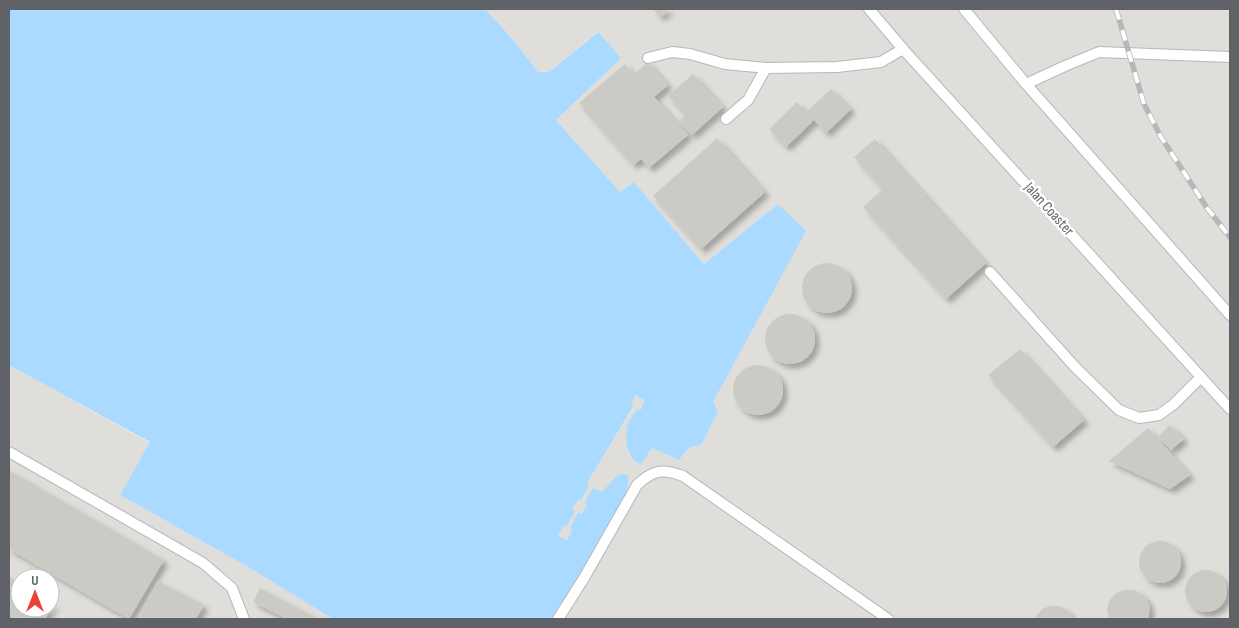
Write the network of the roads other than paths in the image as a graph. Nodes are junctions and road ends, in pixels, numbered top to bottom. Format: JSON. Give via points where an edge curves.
{"nodes":[{"id":1,"x":869,"y":9,"type":"edge"},
{"id":2,"x":964,"y":9,"type":"edge"},
{"id":3,"x":904,"y":49,"type":"junction"},
{"id":4,"x":1230,"y":57,"type":"edge"},
{"id":5,"x":648,"y":58,"type":"dead end"},
{"id":6,"x":766,"y":68,"type":"junction"},
{"id":7,"x":1026,"y":84,"type":"junction"},
{"id":8,"x":726,"y":119,"type":"dead end"},
{"id":9,"x":990,"y":272,"type":"dead end"},
{"id":10,"x":1230,"y":315,"type":"edge"},
{"id":11,"x":1201,"y":377,"type":"junction"},
{"id":12,"x":1230,"y":409,"type":"edge"},
{"id":13,"x":9,"y":452,"type":"edge"},
{"id":14,"x":244,"y":619,"type":"edge"},
{"id":15,"x":558,"y":619,"type":"edge"},
{"id":16,"x":888,"y":619,"type":"edge"}],
"edges":[{"from":1,"to":3,"type":"lane","name":"Jalan Coaster"},
{"from":2,"to":7,"type":"lane"},
{"from":3,"to":6,"type":"lane","via":[[881,62],[837,67]]},
{"from":3,"to":11,"type":"lane","name":"Jalan Coaster"},
{"from":4,"to":7,"type":"lane","via":[[1099,52]]},
{"from":5,"to":6,"type":"lane","via":[[672,52],[724,64]]},
{"from":6,"to":8,"type":"lane","via":[[748,100]]},
{"from":7,"to":10,"type":"lane"},
{"from":9,"to":11,"type":"lane","via":[[1075,367],[1119,410],[1139,418],[1159,415]]},
{"from":11,"to":12,"type":"lane","name":"Jalan Coaster"},
{"from":13,"to":14,"type":"lane","via":[[203,562],[232,588]]},
{"from":15,"to":16,"type":"lane","via":[[637,485],[659,470],[683,476]]}]}
